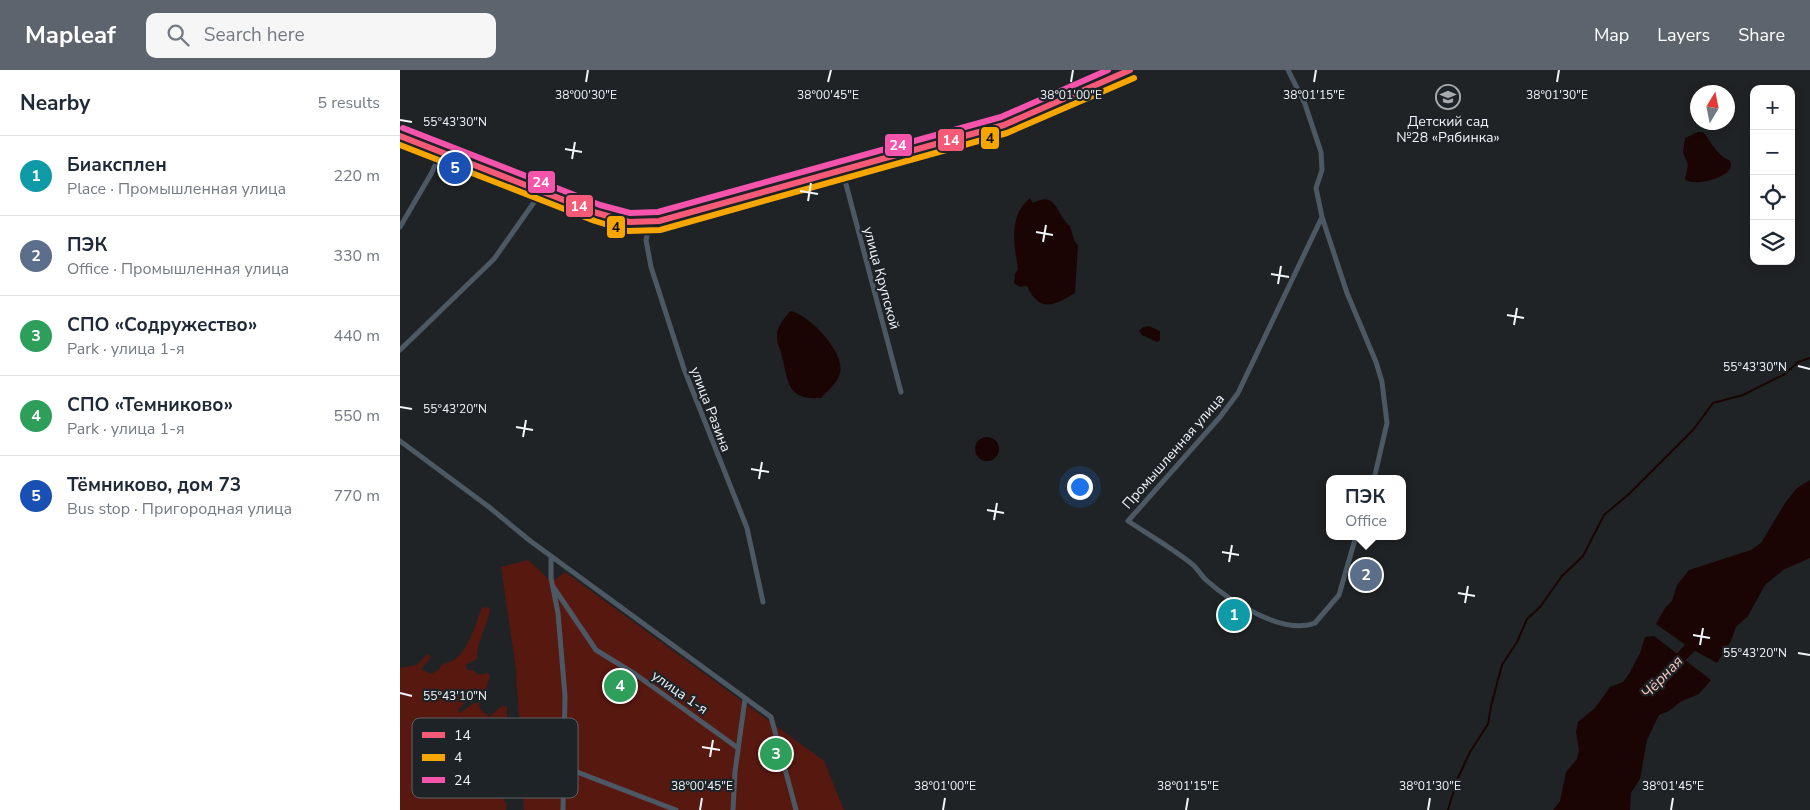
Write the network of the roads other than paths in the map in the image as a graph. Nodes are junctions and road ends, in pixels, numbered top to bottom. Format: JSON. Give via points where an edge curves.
{"nodes":[{"id":1,"x":1130,"y":70,"type":"edge"},
{"id":2,"x":1288,"y":70,"type":"edge"},
{"id":3,"x":400,"y":136,"type":"edge"},
{"id":4,"x":441,"y":153,"type":"junction"},
{"id":5,"x":842,"y":169,"type":"junction"},
{"id":6,"x":542,"y":192,"type":"junction"},
{"id":7,"x":1322,"y":217,"type":"junction"},
{"id":8,"x":650,"y":222,"type":"junction"},
{"id":9,"x":400,"y":227,"type":"edge"},
{"id":10,"x":400,"y":350,"type":"edge"},
{"id":11,"x":901,"y":392,"type":"dead end"},
{"id":12,"x":400,"y":441,"type":"edge"},
{"id":13,"x":1375,"y":475,"type":"edge"},
{"id":14,"x":1355,"y":540,"type":"edge"},
{"id":15,"x":551,"y":556,"type":"junction"},
{"id":16,"x":552,"y":586,"type":"junction"},
{"id":17,"x":763,"y":602,"type":"dead end"},
{"id":18,"x":745,"y":699,"type":"junction"},
{"id":19,"x":565,"y":718,"type":"edge"},
{"id":20,"x":738,"y":748,"type":"junction"},
{"id":21,"x":578,"y":772,"type":"edge"},
{"id":22,"x":676,"y":810,"type":"edge"},
{"id":23,"x":733,"y":810,"type":"edge"},
{"id":24,"x":796,"y":810,"type":"edge"}],
"edges":[{"from":1,"to":5,"type":"street","via":[[1004,125]]},
{"from":2,"to":7,"type":"street","via":[[1305,104],[1321,152],[1322,170],[1316,188]]},
{"from":3,"to":4,"type":"street"},
{"from":4,"to":6,"type":"street"},
{"from":4,"to":9,"type":"street"},
{"from":5,"to":8,"type":"street","via":[[707,209]]},
{"from":5,"to":11,"type":"street","name":"улица Крупской"},
{"from":6,"to":8,"type":"street","via":[[612,218]]},
{"from":6,"to":10,"type":"street","via":[[494,259]]},
{"from":7,"to":13,"type":"street","via":[[1382,382],[1387,422]]},
{"from":7,"to":14,"type":"street","name":"Промышленная улица","via":[[1238,394],[1128,521],[1193,565],[1204,578],[1252,612],[1281,624],[1296,626],[1315,623],[1339,595]]},
{"from":8,"to":17,"type":"street","name":"улица Разина","via":[[646,240],[651,267],[684,369],[752,541]]},
{"from":12,"to":15,"type":"street"},
{"from":15,"to":16,"type":"street"},
{"from":15,"to":18,"type":"street"},
{"from":16,"to":19,"type":"street","via":[[558,613]]},
{"from":16,"to":20,"type":"street","name":"улица 1-я","via":[[596,650]]},
{"from":18,"to":20,"type":"street"},
{"from":18,"to":24,"type":"street","via":[[771,717]]},
{"from":20,"to":23,"type":"street"},
{"from":21,"to":22,"type":"street"}]}
